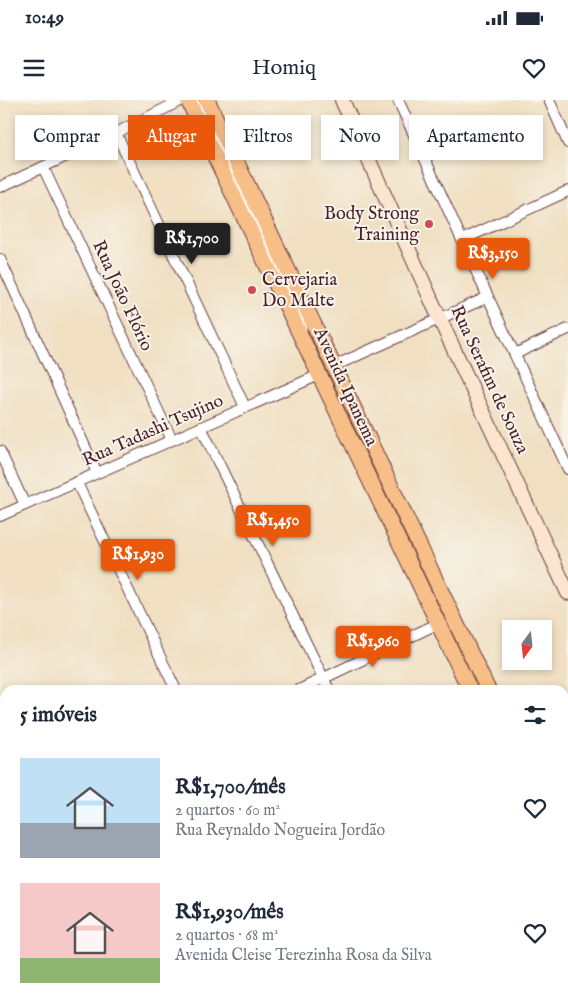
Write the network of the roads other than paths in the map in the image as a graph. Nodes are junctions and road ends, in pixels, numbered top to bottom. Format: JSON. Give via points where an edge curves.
{"nodes":[{"id":1,"x":182,"y":100,"type":"edge"},
{"id":2,"x":188,"y":100,"type":"edge"},
{"id":3,"x":196,"y":100,"type":"edge"},
{"id":4,"x":206,"y":100,"type":"edge"},
{"id":5,"x":342,"y":100,"type":"edge"},
{"id":6,"x":398,"y":100,"type":"edge"},
{"id":7,"x":548,"y":100,"type":"edge"},
{"id":8,"x":118,"y":132,"type":"edge"},
{"id":9,"x":118,"y":137,"type":"edge"},
{"id":10,"x":568,"y":143,"type":"edge"},
{"id":11,"x":58,"y":160,"type":"edge"},
{"id":12,"x":43,"y":167,"type":"junction"},
{"id":13,"x":0,"y":188,"type":"edge"},
{"id":14,"x":568,"y":191,"type":"edge"},
{"id":15,"x":462,"y":240,"type":"junction"},
{"id":16,"x":0,"y":259,"type":"edge"},
{"id":17,"x":488,"y":297,"type":"junction"},
{"id":18,"x":440,"y":319,"type":"junction"},
{"id":19,"x":568,"y":329,"type":"edge"},
{"id":20,"x":303,"y":341,"type":"junction"},
{"id":21,"x":515,"y":354,"type":"junction"},
{"id":22,"x":334,"y":366,"type":"junction"},
{"id":23,"x":319,"y":375,"type":"junction"},
{"id":24,"x":245,"y":407,"type":"junction"},
{"id":25,"x":201,"y":427,"type":"junction"},
{"id":26,"x":172,"y":440,"type":"junction"},
{"id":27,"x":0,"y":452,"type":"edge"},
{"id":28,"x":568,"y":469,"type":"edge"},
{"id":29,"x":97,"y":473,"type":"junction"},
{"id":30,"x":77,"y":483,"type":"junction"},
{"id":31,"x":25,"y":505,"type":"junction"},
{"id":32,"x":0,"y":516,"type":"edge"},
{"id":33,"x":568,"y":593,"type":"edge"},
{"id":34,"x":438,"y":624,"type":"junction"},
{"id":35,"x":323,"y":678,"type":"junction"},
{"id":36,"x":174,"y":685,"type":"edge"},
{"id":37,"x":309,"y":685,"type":"edge"},
{"id":38,"x":326,"y":685,"type":"edge"},
{"id":39,"x":468,"y":685,"type":"edge"},
{"id":40,"x":486,"y":685,"type":"edge"}],
"edges":[{"from":1,"to":8,"type":"street"},
{"from":2,"to":20,"type":"main road","name":"Avenida Ipanema"},
{"from":3,"to":20,"type":"lane","via":[[304,325]]},
{"from":4,"to":22,"type":"main road","name":"Avenida Ipanema"},
{"from":5,"to":18,"type":"street","name":"Rua Serafim de Souza"},
{"from":6,"to":15,"type":"street"},
{"from":7,"to":10,"type":"street"},
{"from":9,"to":24,"type":"street"},
{"from":11,"to":12,"type":"street"},
{"from":12,"to":13,"type":"street"},
{"from":12,"to":26,"type":"street","name":"Rua João Flório"},
{"from":14,"to":15,"type":"street"},
{"from":15,"to":17,"type":"street"},
{"from":16,"to":29,"type":"street"},
{"from":17,"to":18,"type":"street"},
{"from":17,"to":21,"type":"street"},
{"from":18,"to":22,"type":"street"},
{"from":18,"to":33,"type":"street","name":"Rua Serafim de Souza"},
{"from":19,"to":21,"type":"street"},
{"from":20,"to":23,"type":"main road","name":"Avenida Ipanema"},
{"from":21,"to":28,"type":"street"},
{"from":22,"to":40,"type":"main road","name":"Avenida Ipanema"},
{"from":23,"to":24,"type":"street","name":"Rua Tadashi Tsujino"},
{"from":23,"to":34,"type":"main road","name":"Avenida Ipanema"},
{"from":24,"to":25,"type":"street","name":"Rua Tadashi Tsujino"},
{"from":25,"to":26,"type":"street","name":"Rua Tadashi Tsujino"},
{"from":25,"to":35,"type":"street"},
{"from":26,"to":29,"type":"street","name":"Rua Tadashi Tsujino"},
{"from":27,"to":31,"type":"street"},
{"from":29,"to":30,"type":"street","name":"Rua Tadashi Tsujino"},
{"from":30,"to":31,"type":"street","name":"Rua Tadashi Tsujino"},
{"from":30,"to":36,"type":"street"},
{"from":31,"to":32,"type":"street","name":"Rua Tadashi Tsujino"},
{"from":34,"to":35,"type":"street"},
{"from":34,"to":39,"type":"main road","name":"Avenida Ipanema"},
{"from":35,"to":37,"type":"street"},
{"from":35,"to":38,"type":"street"}]}
